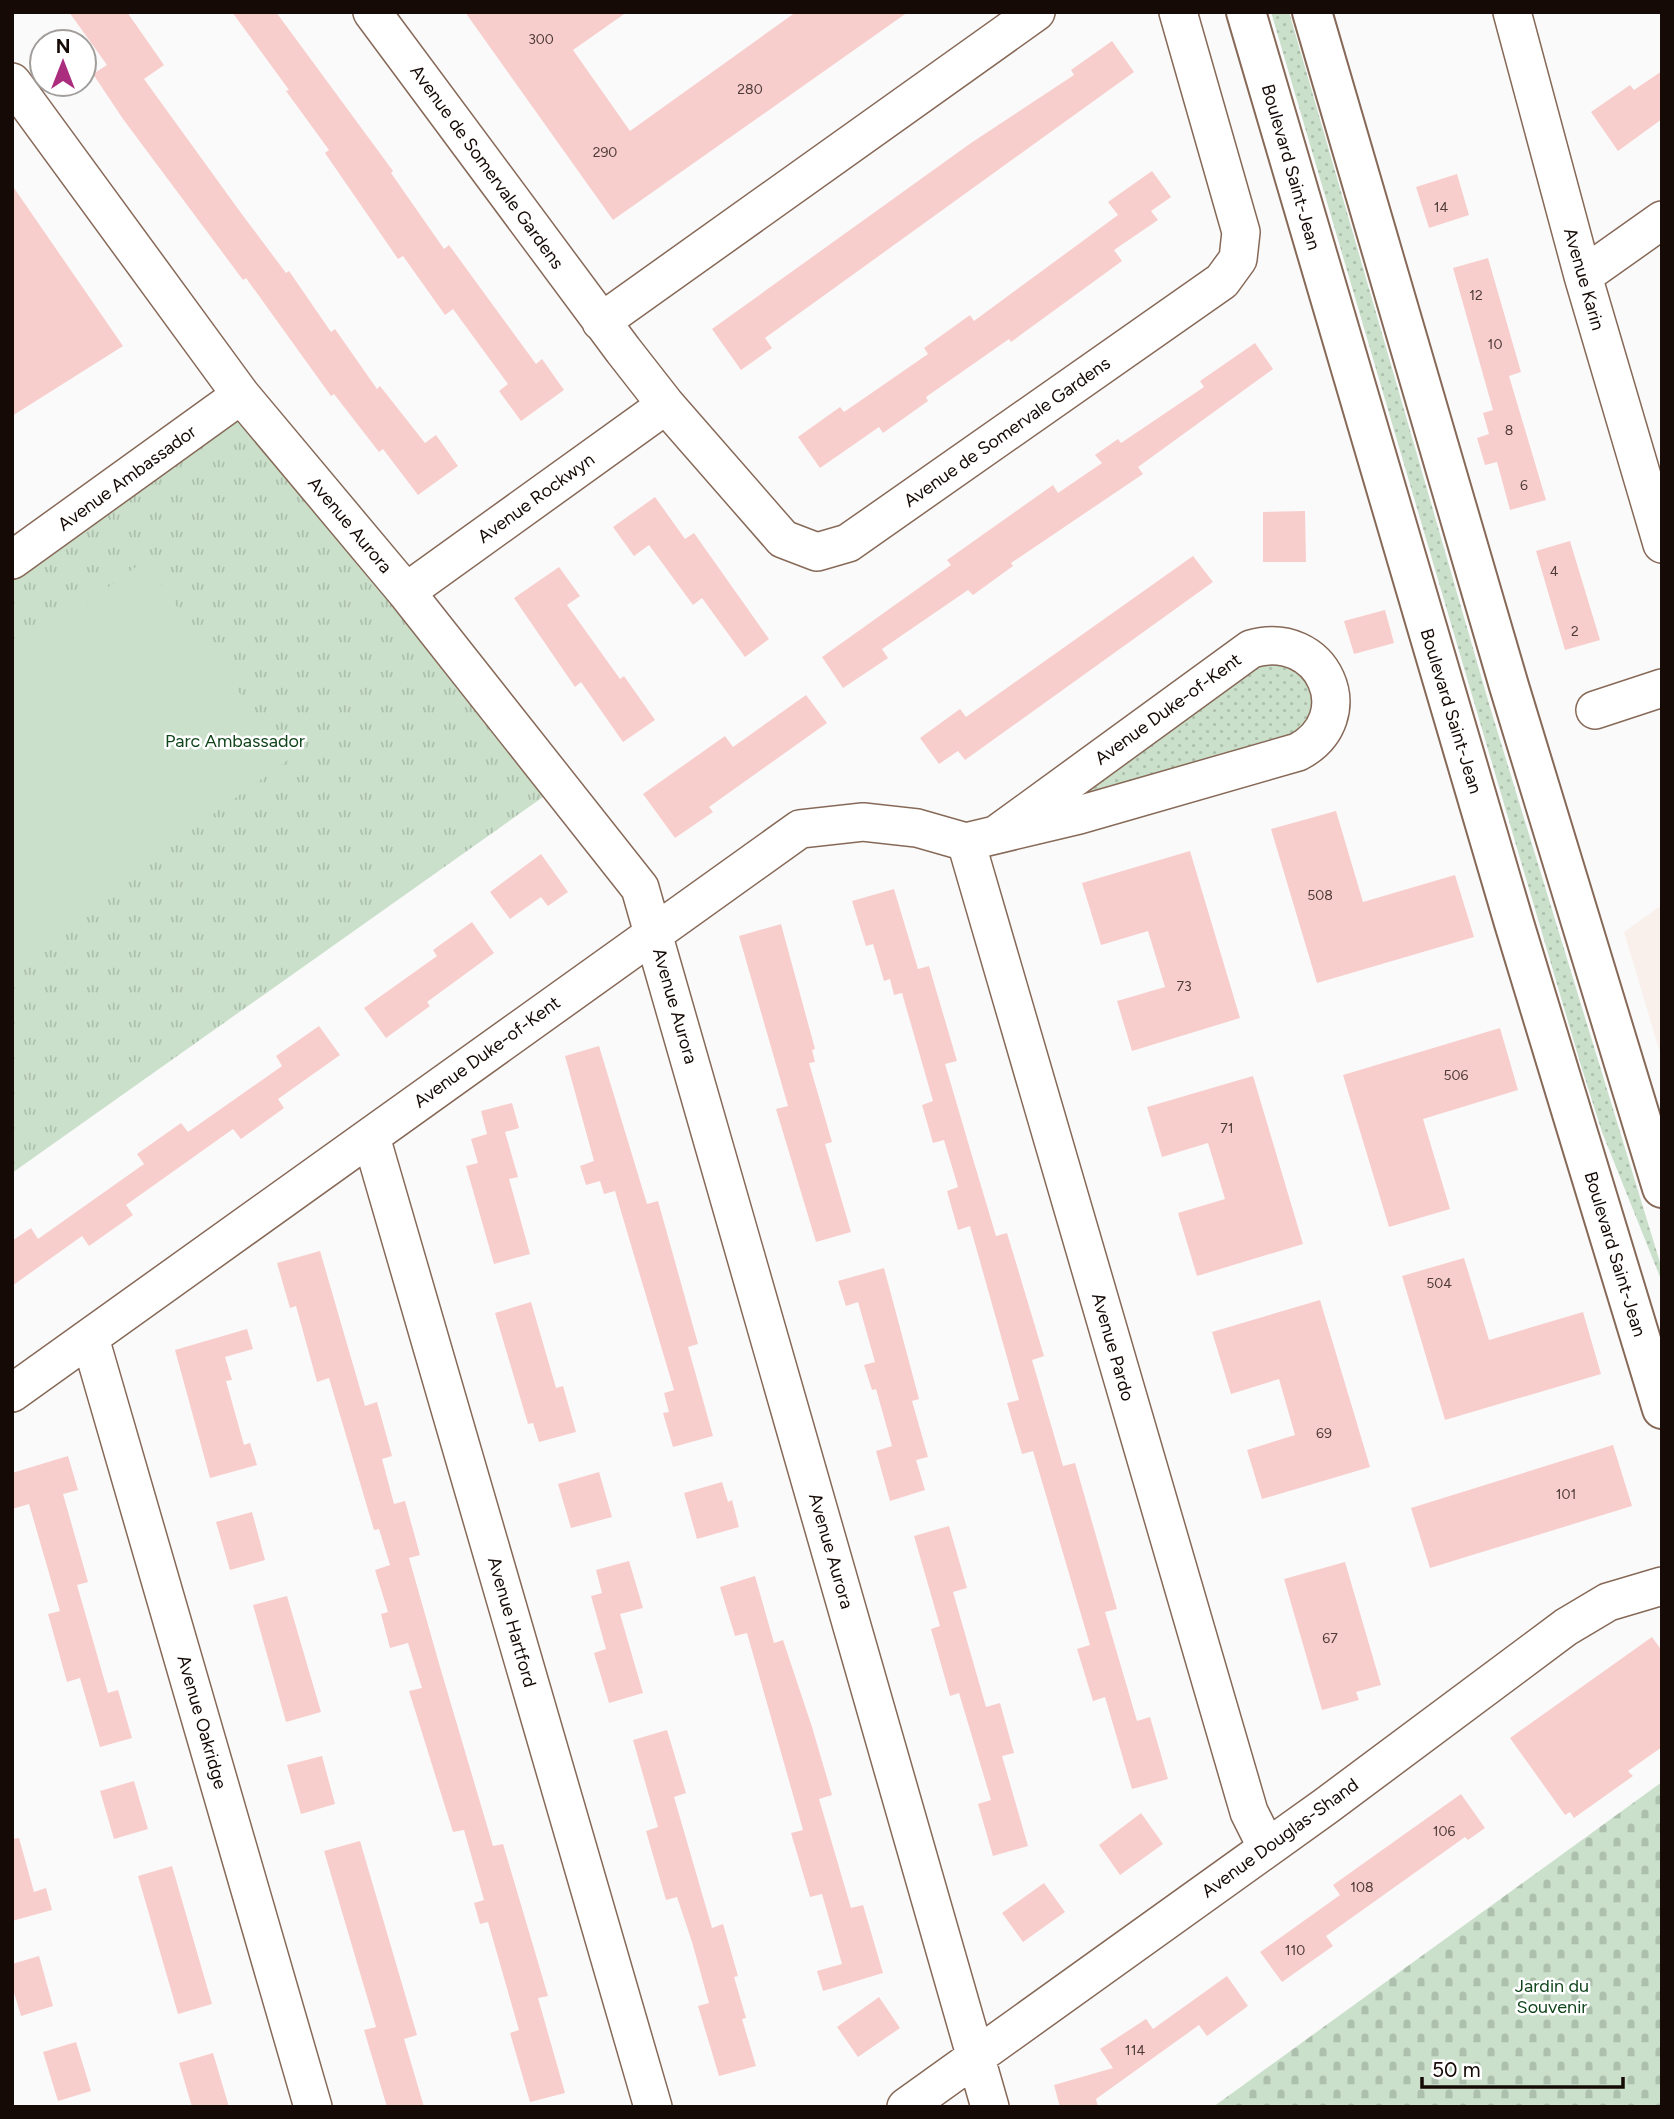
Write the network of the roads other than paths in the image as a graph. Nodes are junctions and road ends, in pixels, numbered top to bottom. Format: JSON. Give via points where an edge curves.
{"nodes":[{"id":1,"x":372,"y":12,"type":"edge"},
{"id":2,"x":1036,"y":12,"type":"edge"},
{"id":3,"x":1178,"y":12,"type":"edge"},
{"id":4,"x":1246,"y":12,"type":"edge"},
{"id":5,"x":1312,"y":12,"type":"edge"},
{"id":6,"x":1512,"y":12,"type":"edge"},
{"id":7,"x":13,"y":86,"type":"edge"},
{"id":8,"x":1662,"y":220,"type":"edge"},
{"id":9,"x":1583,"y":276,"type":"junction"},
{"id":10,"x":601,"y":322,"type":"junction"},
{"id":11,"x":241,"y":396,"type":"junction"},
{"id":12,"x":666,"y":405,"type":"junction"},
{"id":13,"x":1662,"y":544,"type":"edge"},
{"id":14,"x":12,"y":560,"type":"edge"},
{"id":15,"x":406,"y":592,"type":"junction"},
{"id":16,"x":1662,"y":688,"type":"edge"},
{"id":17,"x":1595,"y":710,"type":"dead end"},
{"id":18,"x":981,"y":838,"type":"junction"},
{"id":19,"x":654,"y":931,"type":"junction"},
{"id":20,"x":370,"y":1137,"type":"junction"},
{"id":21,"x":1662,"y":1188,"type":"edge"},
{"id":22,"x":90,"y":1338,"type":"junction"},
{"id":23,"x":12,"y":1393,"type":"edge"},
{"id":24,"x":1662,"y":1409,"type":"edge"},
{"id":25,"x":1662,"y":1586,"type":"edge"},
{"id":26,"x":1267,"y":1848,"type":"junction"},
{"id":27,"x":976,"y":2057,"type":"junction"},
{"id":28,"x":313,"y":2107,"type":"edge"},
{"id":29,"x":653,"y":2107,"type":"edge"},
{"id":30,"x":906,"y":2107,"type":"edge"},
{"id":31,"x":990,"y":2107,"type":"edge"}],
"edges":[{"from":1,"to":10,"type":"street","name":"Avenue de Somervale Gardens"},
{"from":2,"to":10,"type":"street"},
{"from":3,"to":12,"type":"street","name":"Avenue de Somervale Gardens","via":[[1241,233],[1238,259],[1223,281],[848,543],[817,552],[783,539]]},
{"from":4,"to":24,"type":"main road","name":"Boulevard Saint-Jean"},
{"from":5,"to":21,"type":"main road"},
{"from":6,"to":9,"type":"street","name":"Avenue Karin"},
{"from":7,"to":11,"type":"street","name":"Avenue Aurora"},
{"from":8,"to":9,"type":"street"},
{"from":9,"to":13,"type":"street","name":"Avenue Karin"},
{"from":10,"to":12,"type":"street","name":"Avenue de Somervale Gardens"},
{"from":11,"to":14,"type":"street","name":"Avenue Ambassador"},
{"from":11,"to":15,"type":"street","name":"Avenue Aurora"},
{"from":12,"to":15,"type":"street","name":"Avenue Rockwyn"},
{"from":15,"to":19,"type":"street","name":"Avenue Aurora","via":[[640,888]]},
{"from":16,"to":17,"type":"street"},
{"from":18,"to":18,"type":"street","name":"Avenue Duke-of-Kent","via":[[1298,752],[1317,739],[1327,720],[1331,699],[1323,671],[1297,649],[1276,645],[1251,649]]},
{"from":18,"to":19,"type":"street","name":"Avenue Duke-of-Kent","via":[[863,822],[800,829]]},
{"from":18,"to":26,"type":"street","name":"Avenue Pardo","via":[[1249,1812]]},
{"from":19,"to":20,"type":"street","name":"Avenue Duke-of-Kent"},
{"from":19,"to":27,"type":"street","name":"Avenue Aurora"},
{"from":20,"to":22,"type":"street","name":"Avenue Duke-of-Kent"},
{"from":20,"to":29,"type":"street","name":"Avenue Hartford"},
{"from":22,"to":23,"type":"street","name":"Avenue Duke-of-Kent"},
{"from":22,"to":28,"type":"street","name":"Avenue Oakridge"},
{"from":25,"to":26,"type":"street","name":"Avenue Douglas-Shand","via":[[1608,1602],[1583,1616]]},
{"from":26,"to":27,"type":"street","name":"Avenue Douglas-Shand"},
{"from":27,"to":30,"type":"street","name":"Avenue Douglas-Shand"},
{"from":27,"to":31,"type":"street","name":"Avenue Aurora"}]}
